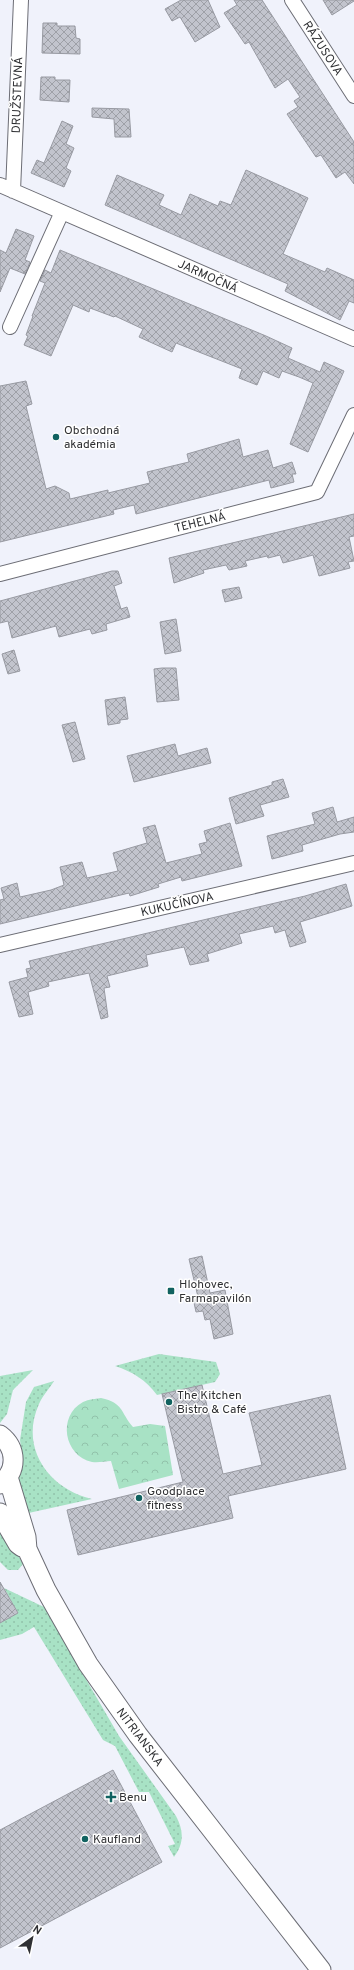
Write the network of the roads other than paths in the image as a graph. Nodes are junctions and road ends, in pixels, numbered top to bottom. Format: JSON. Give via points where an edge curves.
{"nodes":[{"id":1,"x":21,"y":0,"type":"edge"},
{"id":2,"x":292,"y":0,"type":"edge"},
{"id":3,"x":354,"y":96,"type":"edge"},
{"id":4,"x":0,"y":185,"type":"edge"},
{"id":5,"x":13,"y":191,"type":"junction"},
{"id":6,"x":62,"y":212,"type":"junction"},
{"id":7,"x":10,"y":327,"type":"dead end"},
{"id":8,"x":354,"y":339,"type":"edge"},
{"id":9,"x":354,"y":415,"type":"edge"},
{"id":10,"x":0,"y":574,"type":"edge"},
{"id":11,"x":354,"y":863,"type":"edge"},
{"id":12,"x":0,"y":945,"type":"edge"},
{"id":13,"x":0,"y":1435,"type":"edge"},
{"id":14,"x":4,"y":1480,"type":"edge"},
{"id":15,"x":0,"y":1513,"type":"edge"},
{"id":16,"x":27,"y":1549,"type":"junction"},
{"id":17,"x":322,"y":1970,"type":"edge"}],
"edges":[{"from":1,"to":5,"type":"street","name":"DRUŽSTEVNÁ"},
{"from":2,"to":3,"type":"street","name":"RÁZUSOVA"},
{"from":4,"to":5,"type":"street","name":"JARMOČNÁ"},
{"from":5,"to":6,"type":"street","name":"JARMOČNÁ"},
{"from":6,"to":7,"type":"street"},
{"from":6,"to":8,"type":"street","name":"JARMOČNÁ"},
{"from":9,"to":10,"type":"street","name":"TEHELNÁ","via":[[317,492]]},
{"from":11,"to":12,"type":"street","name":"KUKUČÍNOVA"},
{"from":13,"to":14,"type":"main road","name":"NITRIANSKA","via":[[12,1450],[12,1468]]},
{"from":14,"to":16,"type":"main road","name":"NITRIANSKA","via":[[26,1536]]},
{"from":15,"to":16,"type":"main road","name":"NITRIANSKA","via":[[18,1544]]},
{"from":16,"to":17,"type":"main road","name":"NITRIANSKA","via":[[56,1608],[103,1687]]}]}
